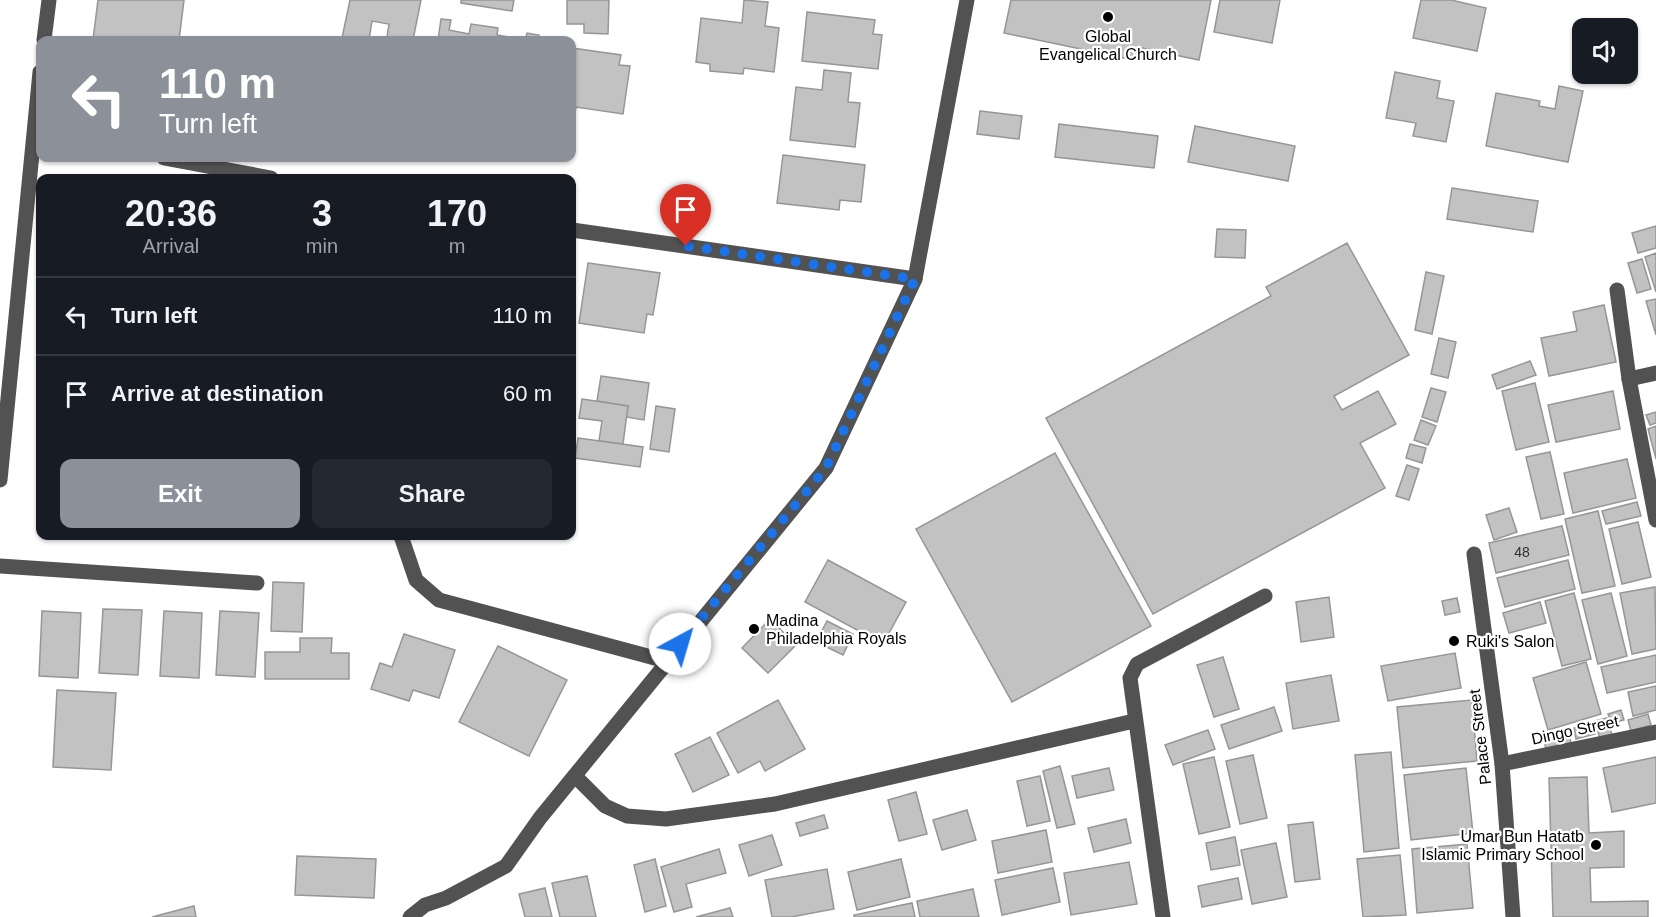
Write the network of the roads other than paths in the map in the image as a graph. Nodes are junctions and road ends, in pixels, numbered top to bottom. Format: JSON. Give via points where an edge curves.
{"nodes":[{"id":1,"x":49,"y":0,"type":"edge"},
{"id":2,"x":967,"y":0,"type":"edge"},
{"id":3,"x":44,"y":36,"type":"edge"},
{"id":4,"x":36,"y":141,"type":"edge"},
{"id":5,"x":185,"y":162,"type":"edge"},
{"id":6,"x":250,"y":174,"type":"edge"},
{"id":7,"x":576,"y":231,"type":"edge"},
{"id":8,"x":915,"y":279,"type":"junction"},
{"id":9,"x":1617,"y":290,"type":"dead end"},
{"id":10,"x":1656,"y":373,"type":"edge"},
{"id":11,"x":1629,"y":379,"type":"junction"},
{"id":12,"x":0,"y":480,"type":"edge"},
{"id":13,"x":1656,"y":520,"type":"edge"},
{"id":14,"x":402,"y":540,"type":"edge"},
{"id":15,"x":1474,"y":554,"type":"dead end"},
{"id":16,"x":0,"y":566,"type":"edge"},
{"id":17,"x":257,"y":583,"type":"dead end"},
{"id":18,"x":1265,"y":596,"type":"dead end"},
{"id":19,"x":666,"y":661,"type":"junction"},
{"id":20,"x":1134,"y":721,"type":"junction"},
{"id":21,"x":1656,"y":732,"type":"edge"},
{"id":22,"x":1502,"y":764,"type":"junction"},
{"id":23,"x":575,"y":776,"type":"junction"},
{"id":24,"x":1163,"y":915,"type":"edge"},
{"id":25,"x":410,"y":917,"type":"edge"},
{"id":26,"x":1513,"y":917,"type":"edge"}],
"edges":[{"from":1,"to":3,"type":"street"},
{"from":2,"to":8,"type":"street"},
{"from":4,"to":12,"type":"street"},
{"from":5,"to":6,"type":"street"},
{"from":7,"to":8,"type":"street"},
{"from":8,"to":19,"type":"street","via":[[826,468]]},
{"from":9,"to":11,"type":"street"},
{"from":10,"to":11,"type":"street"},
{"from":11,"to":13,"type":"street"},
{"from":14,"to":19,"type":"street","via":[[416,580],[439,600]]},
{"from":15,"to":22,"type":"street","name":"Palace Street"},
{"from":16,"to":17,"type":"street"},
{"from":18,"to":20,"type":"street","via":[[1137,664],[1130,678]]},
{"from":19,"to":23,"type":"street"},
{"from":20,"to":23,"type":"street","via":[[775,804],[666,819],[627,816],[605,806]]},
{"from":20,"to":24,"type":"street"},
{"from":21,"to":22,"type":"street","name":"Dingo Street"},
{"from":22,"to":26,"type":"street","name":"Palace Street"},
{"from":23,"to":25,"type":"street","via":[[506,866],[425,905]]}]}
